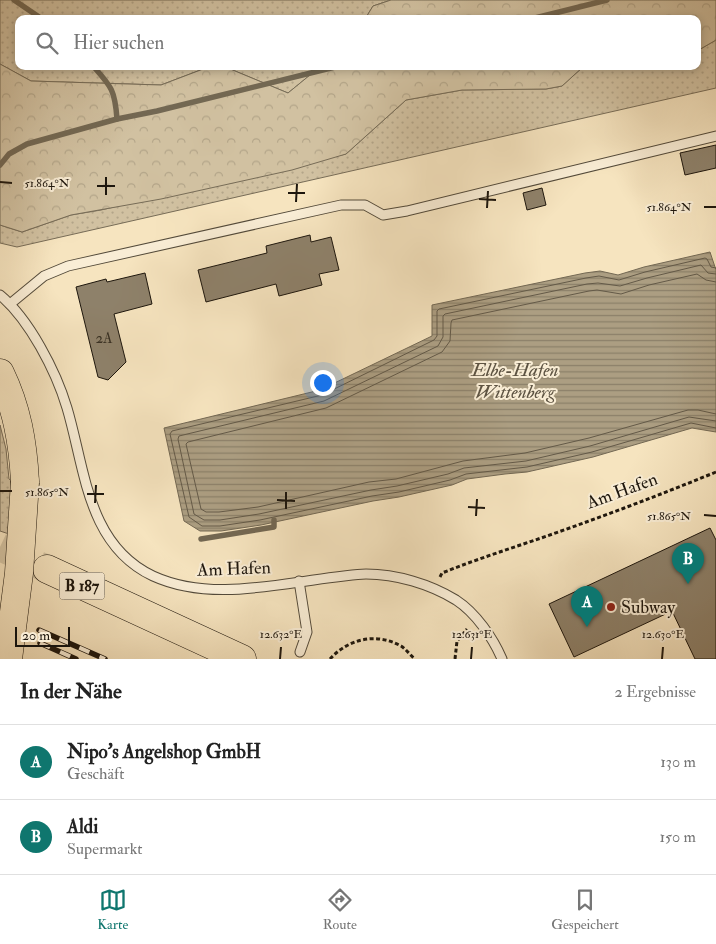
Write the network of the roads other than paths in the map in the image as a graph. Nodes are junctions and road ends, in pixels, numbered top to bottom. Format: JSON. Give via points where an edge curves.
{"nodes":[{"id":1,"x":716,"y":136,"type":"edge"},
{"id":2,"x":0,"y":295,"type":"edge"},
{"id":3,"x":10,"y":304,"type":"junction"},
{"id":4,"x":0,"y":373,"type":"edge"},
{"id":5,"x":47,"y":569,"type":"tunnel mouth"},
{"id":6,"x":299,"y":581,"type":"junction"},
{"id":7,"x":300,"y":652,"type":"dead end"},
{"id":8,"x":8,"y":659,"type":"edge"},
{"id":9,"x":242,"y":659,"type":"edge"},
{"id":10,"x":502,"y":659,"type":"edge"}],
"edges":[{"from":1,"to":3,"type":"lane","via":[[407,210],[382,215],[365,205],[342,205],[68,266],[44,276]]},
{"from":2,"to":3,"type":"lane","name":"Am Hafen"},
{"from":3,"to":6,"type":"lane","name":"Am Hafen","via":[[56,379],[96,514],[106,533],[134,564],[174,584],[197,589],[240,589]]},
{"from":4,"to":8,"type":"main road","bridge":true,"via":[[22,437],[25,482],[19,573]]},
{"from":5,"to":9,"type":"main road","number":"B 187"},
{"from":6,"to":7,"type":"lane","via":[[307,632]]},
{"from":6,"to":10,"type":"lane","name":"Am Hafen","via":[[366,574],[396,577],[434,589],[457,601],[478,620]]}]}
